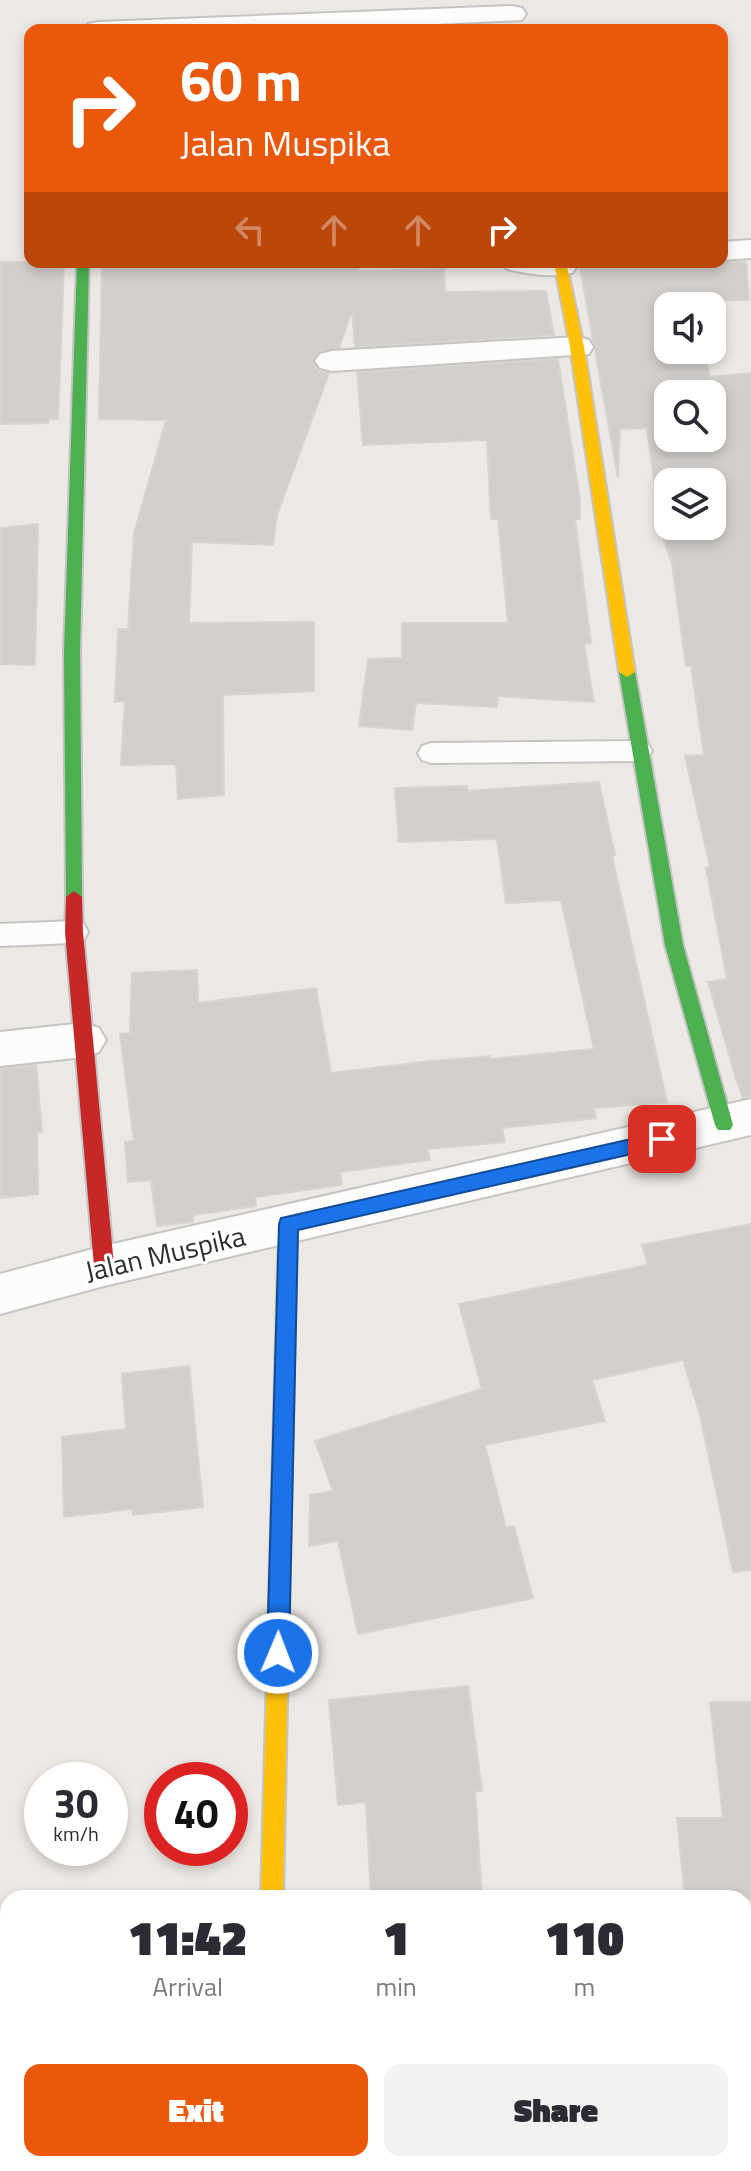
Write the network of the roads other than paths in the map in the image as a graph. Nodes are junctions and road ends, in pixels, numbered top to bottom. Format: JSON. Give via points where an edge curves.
{"nodes":[{"id":1,"x":86,"y":0,"type":"edge"},
{"id":2,"x":512,"y":15,"type":"edge"},
{"id":3,"x":85,"y":24,"type":"edge"},
{"id":4,"x":264,"y":24,"type":"edge"},
{"id":5,"x":751,"y":249,"type":"edge"},
{"id":6,"x":728,"y":251,"type":"edge"},
{"id":7,"x":83,"y":268,"type":"edge"},
{"id":8,"x":561,"y":268,"type":"edge"},
{"id":9,"x":577,"y":347,"type":"junction"},
{"id":10,"x":332,"y":361,"type":"dead end"},
{"id":11,"x":639,"y":751,"type":"junction"},
{"id":12,"x":431,"y":753,"type":"dead end"},
{"id":13,"x":74,"y":932,"type":"junction"},
{"id":14,"x":0,"y":935,"type":"edge"},
{"id":15,"x":84,"y":1040,"type":"junction"},
{"id":16,"x":0,"y":1049,"type":"edge"},
{"id":17,"x":738,"y":1121,"type":"edge"},
{"id":18,"x":288,"y":1224,"type":"junction"},
{"id":19,"x":104,"y":1266,"type":"junction"},
{"id":20,"x":0,"y":1294,"type":"edge"},
{"id":21,"x":272,"y":1890,"type":"edge"}],
"edges":[{"from":1,"to":3,"type":"street"},
{"from":2,"to":4,"type":"street"},
{"from":5,"to":6,"type":"street"},
{"from":7,"to":13,"type":"street","via":[[72,637]]},
{"from":8,"to":9,"type":"street"},
{"from":9,"to":10,"type":"street"},
{"from":9,"to":11,"type":"street"},
{"from":11,"to":12,"type":"lane"},
{"from":11,"to":17,"type":"street","via":[[674,945]]},
{"from":13,"to":14,"type":"lane"},
{"from":13,"to":15,"type":"street"},
{"from":15,"to":16,"type":"street"},
{"from":15,"to":19,"type":"street"},
{"from":17,"to":18,"type":"street","name":"Jalan Muspika"},
{"from":18,"to":19,"type":"street","name":"Jalan Muspika"},
{"from":18,"to":21,"type":"street"},
{"from":19,"to":20,"type":"street","name":"Jalan Muspika"}]}
